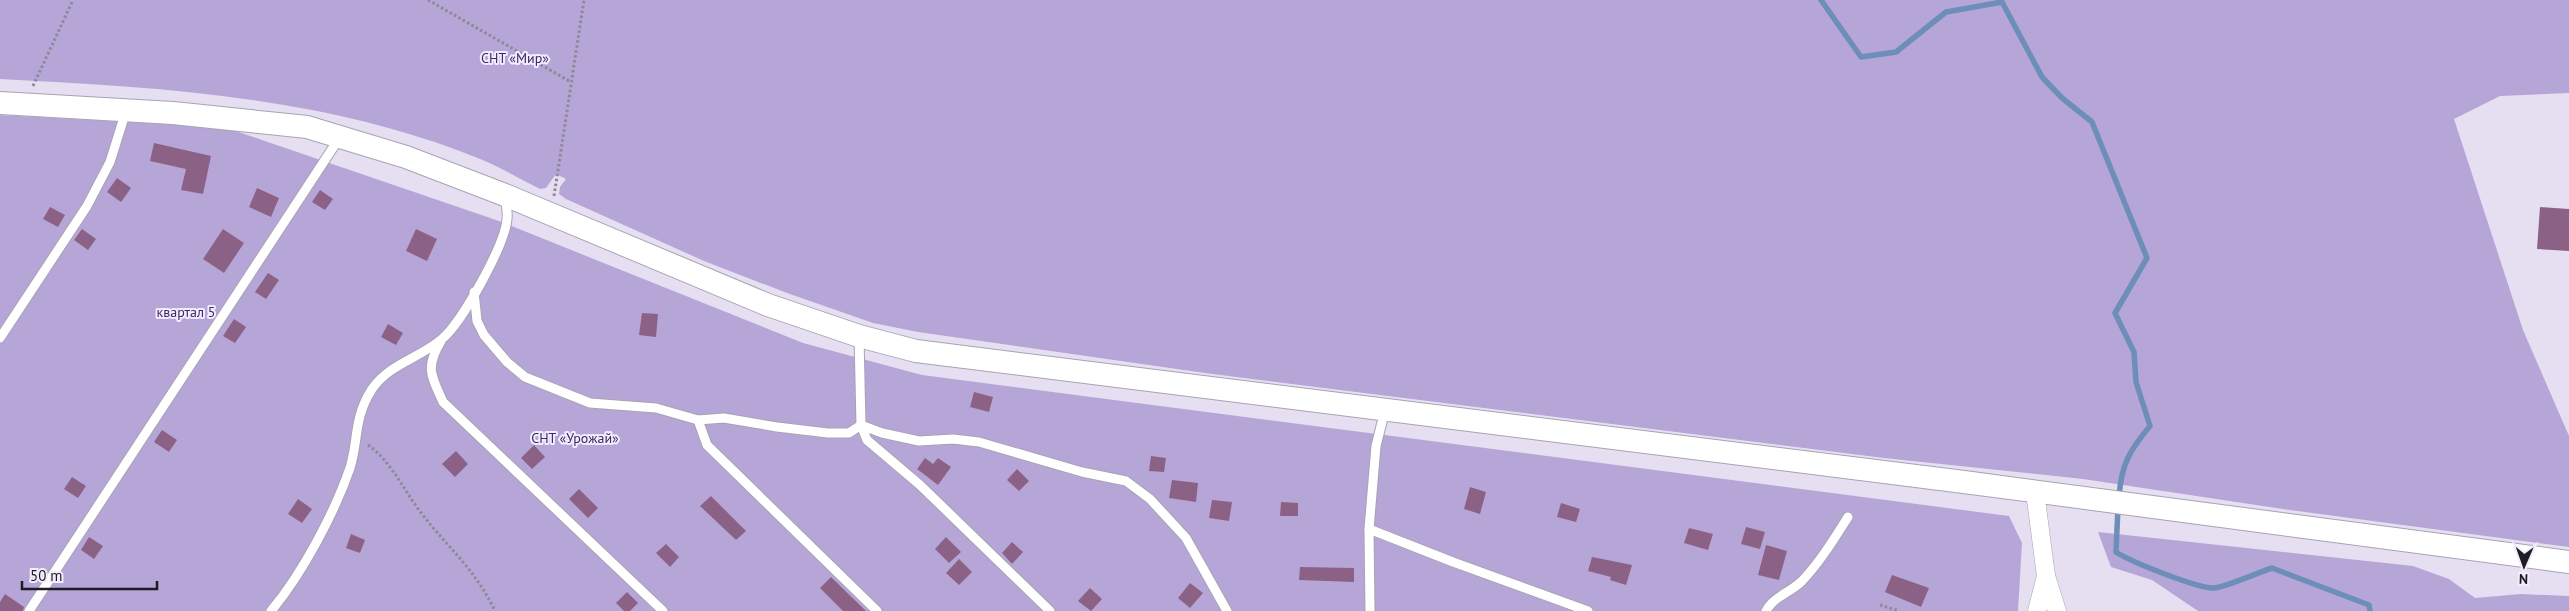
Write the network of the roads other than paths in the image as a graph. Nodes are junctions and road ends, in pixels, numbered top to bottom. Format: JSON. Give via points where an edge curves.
{"nodes":[{"id":1,"x":0,"y":103,"type":"edge"},
{"id":2,"x":126,"y":110,"type":"junction"},
{"id":3,"x":340,"y":137,"type":"junction"},
{"id":4,"x":504,"y":195,"type":"junction"},
{"id":5,"x":474,"y":292,"type":"junction"},
{"id":6,"x":859,"y":336,"type":"junction"},
{"id":7,"x":0,"y":338,"type":"edge"},
{"id":8,"x":442,"y":339,"type":"junction"},
{"id":9,"x":1384,"y":410,"type":"junction"},
{"id":10,"x":698,"y":420,"type":"junction"},
{"id":11,"x":861,"y":425,"type":"junction"},
{"id":12,"x":2035,"y":492,"type":"junction"},
{"id":13,"x":1848,"y":517,"type":"dead end"},
{"id":14,"x":1369,"y":529,"type":"junction"},
{"id":15,"x":2569,"y":562,"type":"edge"},
{"id":16,"x":2046,"y":576,"type":"junction"},
{"id":17,"x":29,"y":611,"type":"edge"},
{"id":18,"x":271,"y":611,"type":"edge"},
{"id":19,"x":663,"y":611,"type":"edge"},
{"id":20,"x":877,"y":611,"type":"edge"},
{"id":21,"x":1050,"y":611,"type":"edge"},
{"id":22,"x":1227,"y":611,"type":"edge"},
{"id":23,"x":1370,"y":611,"type":"edge"},
{"id":24,"x":1588,"y":611,"type":"edge"},
{"id":25,"x":1766,"y":611,"type":"edge"},
{"id":26,"x":2037,"y":611,"type":"edge"},
{"id":27,"x":2057,"y":611,"type":"edge"}],
"edges":[{"from":1,"to":2,"type":"street"},
{"from":2,"to":3,"type":"street","via":[[306,127]]},
{"from":2,"to":7,"type":"lane","via":[[110,162],[87,206]]},
{"from":3,"to":4,"type":"street","via":[[406,156]]},
{"from":3,"to":17,"type":"lane"},
{"from":4,"to":5,"type":"lane","via":[[508,219],[496,255]]},
{"from":4,"to":6,"type":"street","via":[[768,305]]},
{"from":5,"to":8,"type":"lane","via":[[462,317]]},
{"from":5,"to":10,"type":"lane","via":[[476,321],[484,335],[506,362],[525,377],[590,403],[656,408]]},
{"from":6,"to":9,"type":"street","via":[[916,351]]},
{"from":6,"to":11,"type":"lane"},
{"from":8,"to":18,"type":"lane","via":[[390,370],[373,388],[361,410],[350,467],[340,492],[290,588]]},
{"from":8,"to":19,"type":"lane","via":[[431,358],[432,377],[443,402]]},
{"from":9,"to":12,"type":"street"},
{"from":9,"to":14,"type":"lane","via":[[1376,446]]},
{"from":10,"to":11,"type":"lane","via":[[724,418],[828,433],[849,433]]},
{"from":10,"to":20,"type":"lane","via":[[707,445]]},
{"from":11,"to":21,"type":"lane","via":[[867,440],[926,491]]},
{"from":11,"to":22,"type":"lane","via":[[919,441],[953,439],[980,442],[1082,472],[1126,481],[1150,499],[1186,538]]},
{"from":12,"to":15,"type":"street"},
{"from":12,"to":16,"type":"street"},
{"from":13,"to":25,"type":"lane","via":[[1807,575],[1769,604]]},
{"from":14,"to":23,"type":"lane"},
{"from":14,"to":24,"type":"lane"},
{"from":16,"to":26,"type":"street"},
{"from":16,"to":27,"type":"street"}]}
